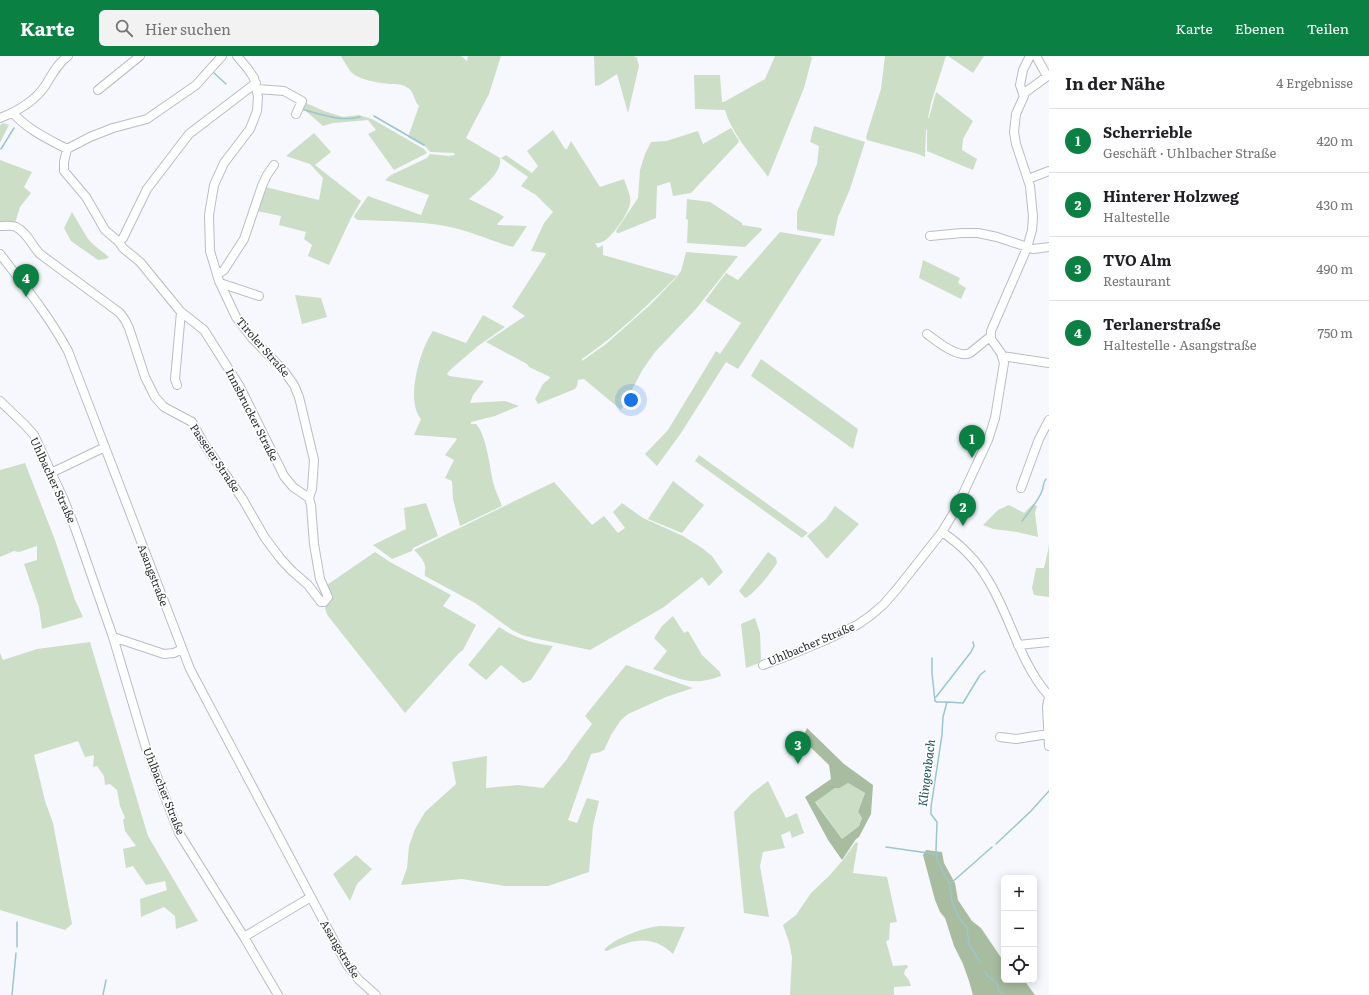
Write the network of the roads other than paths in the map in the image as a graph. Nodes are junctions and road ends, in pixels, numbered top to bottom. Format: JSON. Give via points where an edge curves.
{"nodes":[{"id":1,"x":68,"y":56,"type":"edge"},
{"id":2,"x":140,"y":56,"type":"edge"},
{"id":3,"x":222,"y":56,"type":"edge"},
{"id":4,"x":237,"y":56,"type":"edge"},
{"id":5,"x":1030,"y":56,"type":"edge"},
{"id":6,"x":1036,"y":56,"type":"edge"},
{"id":7,"x":1048,"y":75,"type":"edge"},
{"id":8,"x":256,"y":86,"type":"junction"},
{"id":9,"x":98,"y":90,"type":"dead end"},
{"id":10,"x":1023,"y":94,"type":"junction"},
{"id":11,"x":13,"y":113,"type":"junction"},
{"id":12,"x":296,"y":114,"type":"dead end"},
{"id":13,"x":0,"y":118,"type":"edge"},
{"id":14,"x":67,"y":149,"type":"junction"},
{"id":15,"x":274,"y":165,"type":"dead end"},
{"id":16,"x":1049,"y":171,"type":"edge"},
{"id":17,"x":1028,"y":179,"type":"junction"},
{"id":18,"x":0,"y":226,"type":"edge"},
{"id":19,"x":930,"y":236,"type":"dead end"},
{"id":20,"x":119,"y":242,"type":"junction"},
{"id":21,"x":1049,"y":247,"type":"edge"},
{"id":22,"x":1027,"y":248,"type":"junction"},
{"id":23,"x":0,"y":254,"type":"edge"},
{"id":24,"x":218,"y":279,"type":"junction"},
{"id":25,"x":259,"y":296,"type":"dead end"},
{"id":26,"x":181,"y":312,"type":"junction"},
{"id":27,"x":927,"y":334,"type":"dead end"},
{"id":28,"x":991,"y":336,"type":"junction"},
{"id":29,"x":1002,"y":356,"type":"junction"},
{"id":30,"x":1049,"y":363,"type":"edge"},
{"id":31,"x":177,"y":385,"type":"dead end"},
{"id":32,"x":0,"y":401,"type":"edge"},
{"id":33,"x":1049,"y":420,"type":"edge"},
{"id":34,"x":105,"y":447,"type":"junction"},
{"id":35,"x":314,"y":460,"type":"joint"},
{"id":36,"x":51,"y":473,"type":"junction"},
{"id":37,"x":1021,"y":488,"type":"dead end"},
{"id":38,"x":309,"y":498,"type":"junction"},
{"id":39,"x":942,"y":532,"type":"junction"},
{"id":40,"x":114,"y":637,"type":"junction"},
{"id":41,"x":1049,"y":642,"type":"edge"},
{"id":42,"x":1018,"y":645,"type":"junction"},
{"id":43,"x":182,"y":649,"type":"junction"},
{"id":44,"x":763,"y":665,"type":"dead end"},
{"id":45,"x":1049,"y":696,"type":"edge"},
{"id":46,"x":1048,"y":734,"type":"edge"},
{"id":47,"x":1000,"y":737,"type":"dead end"},
{"id":48,"x":1049,"y":746,"type":"edge"},
{"id":49,"x":311,"y":897,"type":"junction"},
{"id":50,"x":244,"y":937,"type":"junction"},
{"id":51,"x":278,"y":995,"type":"edge"},
{"id":52,"x":376,"y":995,"type":"edge"}],
"edges":[{"from":1,"to":11,"type":"street","via":[[37,95]]},
{"from":2,"to":9,"type":"street"},
{"from":3,"to":14,"type":"street","via":[[196,85],[147,119],[113,128]]},
{"from":4,"to":8,"type":"street","via":[[248,69]]},
{"from":5,"to":10,"type":"street","via":[[1023,70],[1020,85]]},
{"from":6,"to":7,"type":"street"},
{"from":7,"to":10,"type":"street"},
{"from":8,"to":12,"type":"street","via":[[284,91],[302,100]]},
{"from":8,"to":20,"type":"street","via":[[189,134],[147,189]]},
{"from":8,"to":24,"type":"street","name":"Tiroler Straße","via":[[258,103],[253,124],[224,163],[212,192],[209,241]]},
{"from":10,"to":17,"type":"street","via":[[1016,114],[1014,132]]},
{"from":11,"to":13,"type":"street"},
{"from":11,"to":14,"type":"street","via":[[29,129]]},
{"from":14,"to":20,"type":"street","name":"Innsbrucker Straße","via":[[64,171],[86,197],[105,230]]},
{"from":15,"to":24,"type":"street","via":[[262,186],[244,239]]},
{"from":16,"to":17,"type":"street"},
{"from":17,"to":22,"type":"street","via":[[1033,219]]},
{"from":18,"to":38,"type":"street","name":"Passeier Straße","via":[[15,226],[24,232],[40,254],[120,314],[125,320],[145,377],[155,397],[164,407],[192,422],[280,558],[324,603],[328,597],[320,582]]},
{"from":19,"to":22,"type":"street","via":[[978,233]]},
{"from":20,"to":26,"type":"street","name":"Innsbrucker Straße","via":[[140,262]]},
{"from":21,"to":22,"type":"street"},
{"from":22,"to":28,"type":"street","via":[[996,317]]},
{"from":23,"to":34,"type":"street","name":"Asangstraße","via":[[41,308],[68,351]]},
{"from":24,"to":25,"type":"street"},
{"from":24,"to":35,"type":"street","name":"Tiroler Straße","via":[[244,328],[294,385],[302,405]]},
{"from":26,"to":31,"type":"street","via":[[175,379]]},
{"from":26,"to":38,"type":"street","name":"Innsbrucker Straße","via":[[204,330],[240,387],[284,476],[293,487]]},
{"from":27,"to":28,"type":"street","via":[[949,350],[966,355]]},
{"from":28,"to":29,"type":"street"},
{"from":29,"to":30,"type":"street"},
{"from":29,"to":39,"type":"street","name":"Uhlbacher Straße","via":[[1004,363],[991,434],[956,509]]},
{"from":32,"to":36,"type":"street","name":"Uhlbacher Straße","via":[[34,435]]},
{"from":33,"to":37,"type":"street","via":[[1039,439]]},
{"from":34,"to":36,"type":"street"},
{"from":34,"to":43,"type":"street","name":"Asangstraße"},
{"from":35,"to":38,"type":"street","name":"Passeier Straße"},
{"from":36,"to":40,"type":"street","name":"Uhlbacher Straße","via":[[75,528]]},
{"from":39,"to":42,"type":"street","via":[[958,543],[988,579]]},
{"from":39,"to":44,"type":"street","name":"Uhlbacher Straße","via":[[897,590],[870,616],[826,640]]},
{"from":40,"to":43,"type":"street","via":[[164,654]]},
{"from":40,"to":50,"type":"street","name":"Uhlbacher Straße","via":[[146,748],[179,833]]},
{"from":41,"to":42,"type":"street"},
{"from":42,"to":45,"type":"street","via":[[1032,673]]},
{"from":43,"to":49,"type":"street","name":"Asangstraße","via":[[196,682]]},
{"from":45,"to":46,"type":"street"},
{"from":46,"to":47,"type":"street","via":[[1015,739]]},
{"from":46,"to":48,"type":"street"},
{"from":49,"to":50,"type":"street"},
{"from":49,"to":52,"type":"street","name":"Asangstraße","via":[[347,965],[358,980]]},
{"from":50,"to":51,"type":"street","name":"Uhlbacher Straße"}]}
